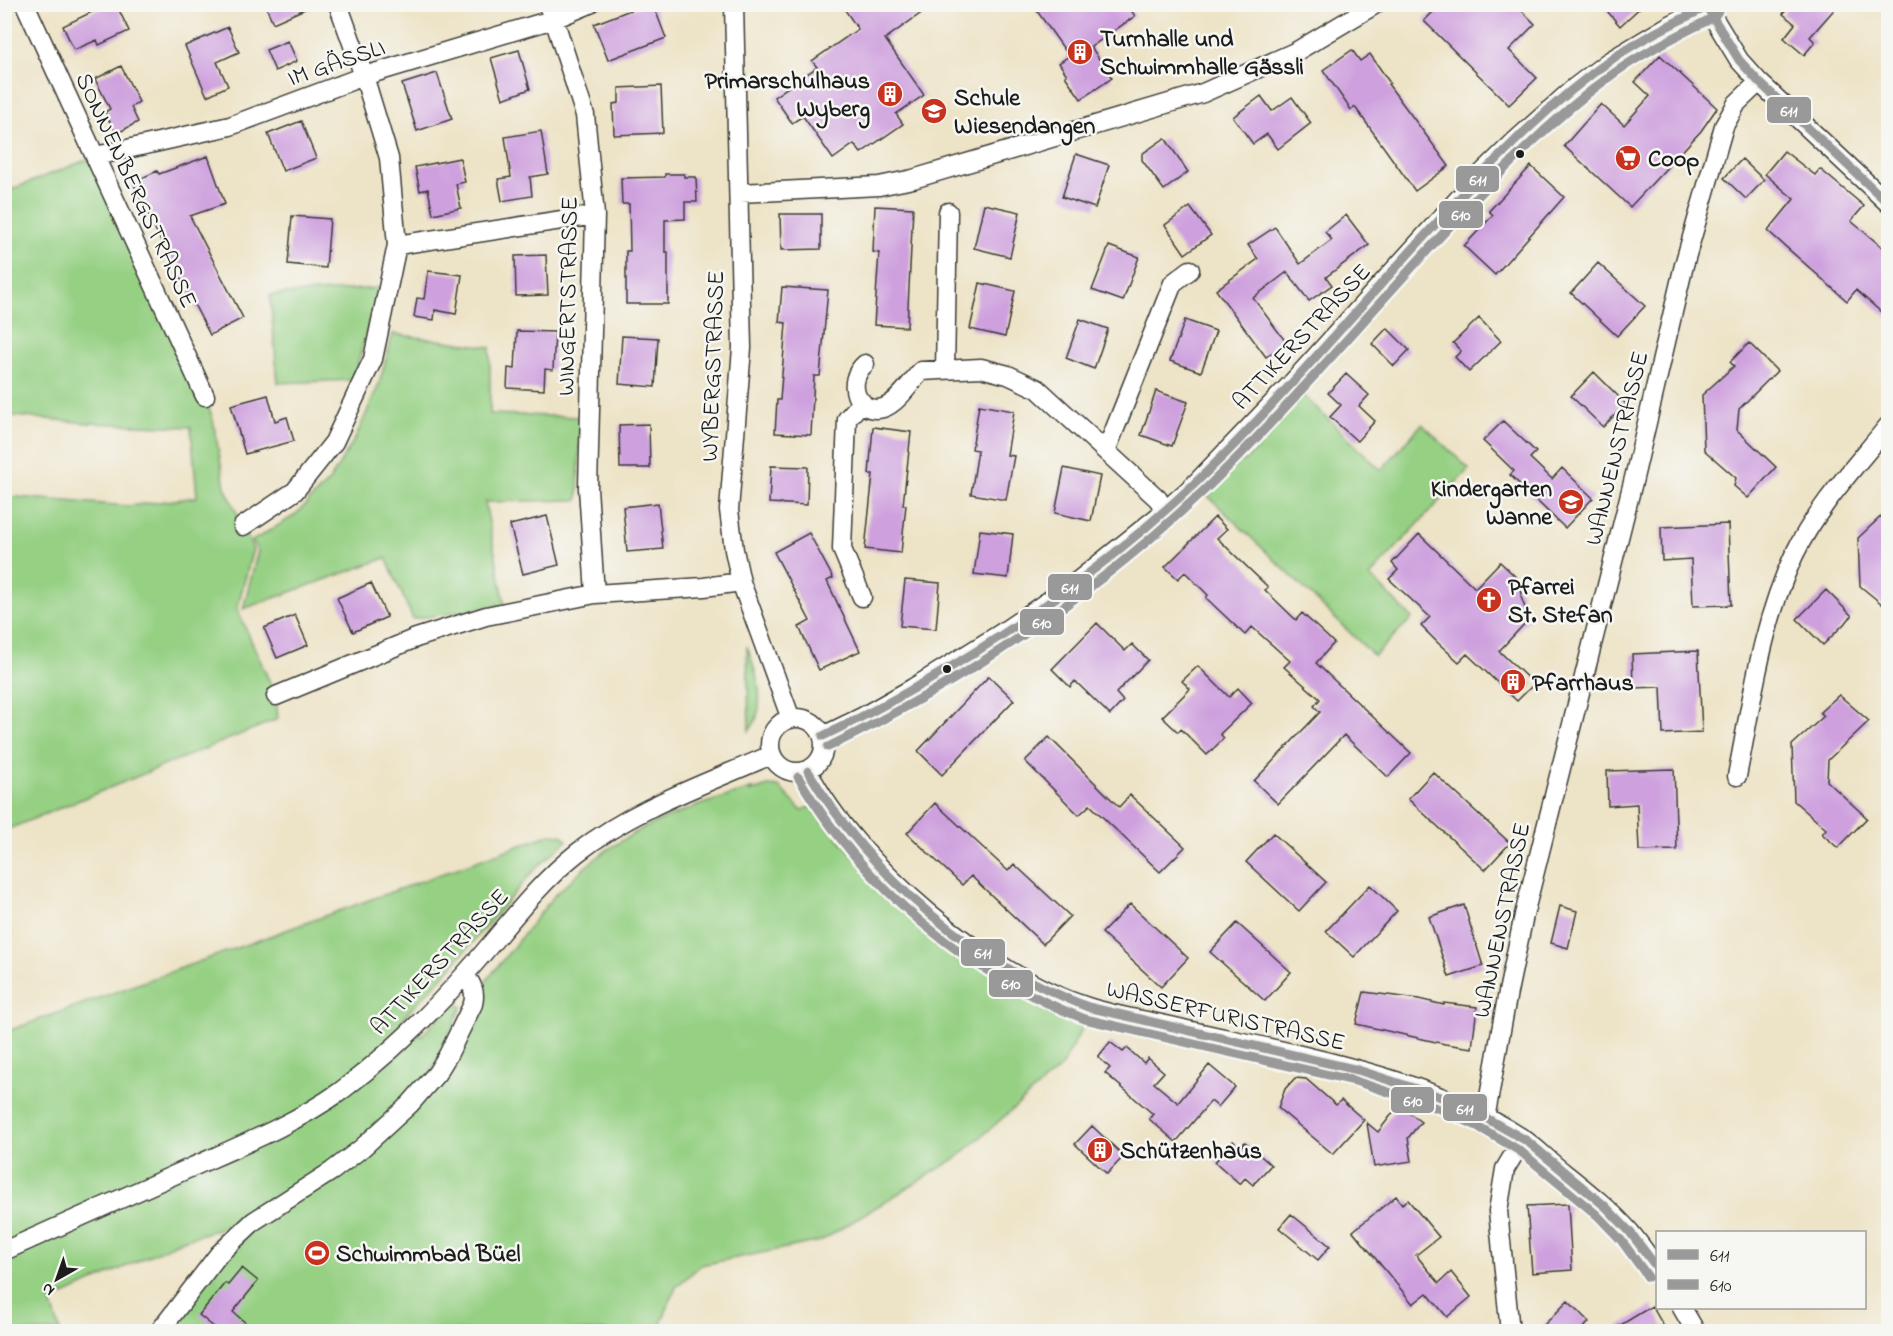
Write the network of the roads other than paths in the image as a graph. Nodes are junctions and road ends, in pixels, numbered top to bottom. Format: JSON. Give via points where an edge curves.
{"nodes":[{"id":1,"x":25,"y":4,"type":"edge"},
{"id":2,"x":338,"y":4,"type":"edge"},
{"id":3,"x":590,"y":4,"type":"edge"},
{"id":4,"x":734,"y":4,"type":"edge"},
{"id":5,"x":1376,"y":4,"type":"edge"},
{"id":6,"x":1707,"y":5,"type":"edge"},
{"id":7,"x":551,"y":12,"type":"edge"},
{"id":8,"x":364,"y":76,"type":"junction"},
{"id":9,"x":1759,"y":82,"type":"junction"},
{"id":10,"x":96,"y":156,"type":"junction"},
{"id":11,"x":739,"y":193,"type":"junction"},
{"id":12,"x":1888,"y":203,"type":"edge"},
{"id":13,"x":948,"y":212,"type":"dead end"},
{"id":14,"x":595,"y":215,"type":"junction"},
{"id":15,"x":397,"y":245,"type":"junction"},
{"id":16,"x":1190,"y":270,"type":"dead end"},
{"id":17,"x":865,"y":364,"type":"dead end"},
{"id":18,"x":945,"y":370,"type":"junction"},
{"id":19,"x":205,"y":396,"type":"dead end"},
{"id":20,"x":862,"y":402,"type":"junction"},
{"id":21,"x":1888,"y":426,"type":"edge"},
{"id":22,"x":1106,"y":451,"type":"junction"},
{"id":23,"x":1165,"y":511,"type":"junction"},
{"id":24,"x":243,"y":526,"type":"dead end"},
{"id":25,"x":741,"y":582,"type":"junction"},
{"id":26,"x":595,"y":594,"type":"junction"},
{"id":27,"x":862,"y":597,"type":"dead end"},
{"id":28,"x":276,"y":696,"type":"dead end"},
{"id":29,"x":791,"y":718,"type":"junction"},
{"id":30,"x":823,"y":736,"type":"junction"},
{"id":31,"x":771,"y":755,"type":"junction"},
{"id":32,"x":808,"y":771,"type":"junction"},
{"id":33,"x":1737,"y":777,"type":"dead end"},
{"id":34,"x":465,"y":975,"type":"junction"},
{"id":35,"x":1485,"y":1119,"type":"junction"},
{"id":36,"x":1523,"y":1139,"type":"junction"},
{"id":37,"x":4,"y":1251,"type":"edge"},
{"id":38,"x":1656,"y":1267,"type":"edge"},
{"id":39,"x":1683,"y":1309,"type":"edge"},
{"id":40,"x":159,"y":1332,"type":"edge"},
{"id":41,"x":1510,"y":1332,"type":"edge"},
{"id":42,"x":1696,"y":1332,"type":"edge"}],
"edges":[{"from":1,"to":10,"type":"street","name":"SONNENBERGSTRASSE"},
{"from":2,"to":8,"type":"street"},
{"from":3,"to":7,"type":"street","name":"IM GÄSSLI"},
{"from":4,"to":11,"type":"street","name":"WYBERGSTRASSE"},
{"from":5,"to":11,"type":"street","via":[[1297,51],[1203,93],[924,176],[879,186]]},
{"from":6,"to":9,"type":"street","via":[[1739,60]]},
{"from":6,"to":23,"type":"street","name":"ATTIKERSTRASSE","via":[[1608,62],[1515,141],[1289,386]]},
{"from":7,"to":8,"type":"street","name":"IM GÄSSLI"},
{"from":7,"to":14,"type":"street","name":"WINGERTSTRASSE","via":[[585,115]]},
{"from":8,"to":10,"type":"street","name":"IM GÄSSLI","via":[[230,126]]},
{"from":8,"to":15,"type":"street","via":[[389,158]]},
{"from":9,"to":12,"type":"street"},
{"from":9,"to":35,"type":"street","name":"WANNENSTRASSE","via":[[1737,103],[1724,126],[1684,265],[1524,915]]},
{"from":10,"to":19,"type":"street","name":"SONNENBERGSTRASSE"},
{"from":11,"to":25,"type":"street","name":"WYBERGSTRASSE","via":[[742,348],[729,510]]},
{"from":13,"to":18,"type":"street"},
{"from":14,"to":15,"type":"street"},
{"from":14,"to":26,"type":"street","name":"WINGERTSTRASSE","via":[[588,488]]},
{"from":15,"to":24,"type":"street","via":[[373,359],[334,442],[295,491]]},
{"from":16,"to":22,"type":"street","via":[[1173,283]]},
{"from":17,"to":20,"type":"street","via":[[854,382]]},
{"from":18,"to":20,"type":"street","via":[[921,371],[884,408]]},
{"from":18,"to":22,"type":"street","via":[[981,368],[1038,389]]},
{"from":20,"to":27,"type":"street","via":[[847,419],[842,549]]},
{"from":21,"to":33,"type":"street","via":[[1831,496],[1794,556],[1766,629]]},
{"from":22,"to":23,"type":"street","via":[[1158,499]]},
{"from":23,"to":30,"type":"street","name":"ATTIKERSTRASSE","via":[[1079,580],[1000,634],[902,694]]},
{"from":25,"to":26,"type":"street"},
{"from":25,"to":29,"type":"street","name":"WYBERGSTRASSE"},
{"from":26,"to":28,"type":"street","via":[[486,616],[416,638]]},
{"from":29,"to":30,"type":"street","via":[[810,722]]},
{"from":29,"to":31,"type":"street","via":[[775,728]]},
{"from":30,"to":32,"type":"street","via":[[821,760]]},
{"from":31,"to":32,"type":"street","via":[[786,771]]},
{"from":31,"to":34,"type":"street","name":"ATTIKERSTRASSE","via":[[642,811],[597,838],[530,898]]},
{"from":32,"to":35,"type":"street","name":"WASSERFURISTRASSE","via":[[820,794],[870,856],[940,924],[1009,972],[1088,1007],[1397,1081]]},
{"from":34,"to":37,"type":"street","name":"ATTIKERSTRASSE","via":[[382,1059],[298,1117]]},
{"from":34,"to":40,"type":"street","via":[[475,995],[473,1004],[448,1055],[423,1090],[363,1148],[254,1221],[219,1254]]},
{"from":35,"to":36,"type":"street","name":"WASSERFURISTRASSE"},
{"from":36,"to":38,"type":"street","name":"WASSERFURISTRASSE","via":[[1593,1197],[1630,1233]]},
{"from":36,"to":41,"type":"street","via":[[1505,1169],[1498,1211]]},
{"from":39,"to":42,"type":"street"}]}
